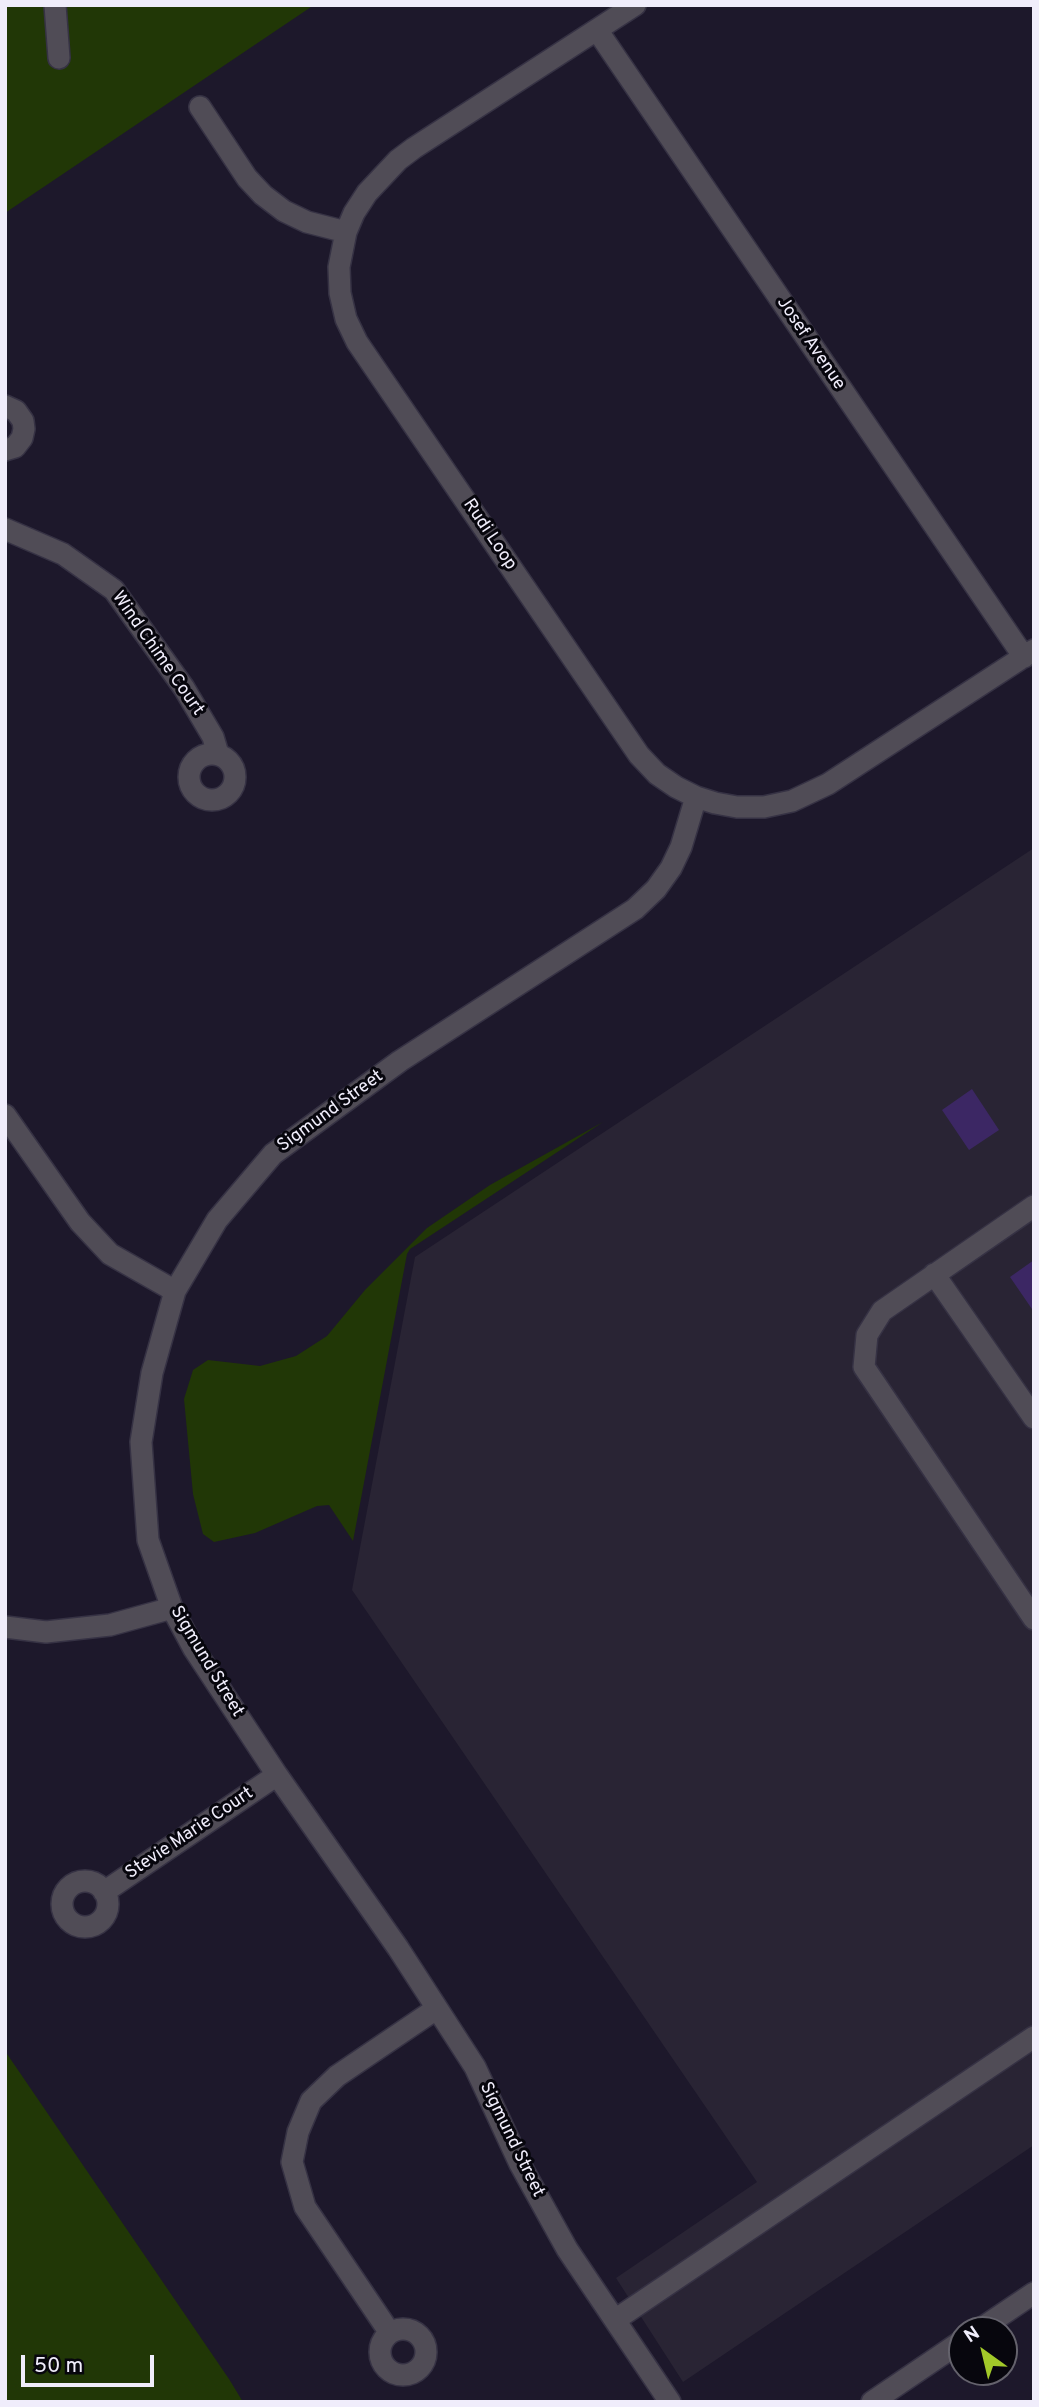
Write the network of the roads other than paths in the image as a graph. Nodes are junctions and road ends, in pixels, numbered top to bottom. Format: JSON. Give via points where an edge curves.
{"nodes":[{"id":1,"x":55,"y":5,"type":"edge"},
{"id":2,"x":635,"y":5,"type":"edge"},
{"id":3,"x":597,"y":30,"type":"junction"},
{"id":4,"x":59,"y":58,"type":"dead end"},
{"id":5,"x":200,"y":107,"type":"dead end"},
{"id":6,"x":346,"y":232,"type":"junction"},
{"id":7,"x":5,"y":406,"type":"edge"},
{"id":8,"x":5,"y":450,"type":"edge"},
{"id":9,"x":5,"y":529,"type":"edge"},
{"id":10,"x":1029,"y":653,"type":"edge"},
{"id":11,"x":218,"y":754,"type":"dead end"},
{"id":12,"x":696,"y":797,"type":"junction"},
{"id":13,"x":5,"y":1115,"type":"edge"},
{"id":14,"x":1034,"y":1206,"type":"edge"},
{"id":15,"x":934,"y":1273,"type":"junction"},
{"id":16,"x":175,"y":1291,"type":"junction"},
{"id":17,"x":1034,"y":1419,"type":"edge"},
{"id":18,"x":172,"y":1608,"type":"junction"},
{"id":19,"x":1034,"y":1619,"type":"edge"},
{"id":20,"x":5,"y":1627,"type":"edge"},
{"id":21,"x":277,"y":1775,"type":"junction"},
{"id":22,"x":104,"y":1892,"type":"dead end"},
{"id":23,"x":436,"y":2009,"type":"junction"},
{"id":24,"x":1034,"y":2037,"type":"edge"},
{"id":25,"x":1034,"y":2293,"type":"edge"},
{"id":26,"x":1000,"y":2316,"type":"edge"},
{"id":27,"x":615,"y":2320,"type":"junction"},
{"id":28,"x":390,"y":2333,"type":"dead end"},
{"id":29,"x":948,"y":2350,"type":"edge"},
{"id":30,"x":670,"y":2402,"type":"edge"},
{"id":31,"x":872,"y":2402,"type":"edge"}],
"edges":[{"from":1,"to":4,"type":"street"},
{"from":2,"to":3,"type":"street","name":"Rudi Loop"},
{"from":3,"to":6,"type":"street","name":"Rudi Loop","via":[[398,160],[367,193]]},
{"from":3,"to":10,"type":"street","name":"Josef Avenue"},
{"from":5,"to":6,"type":"street","via":[[263,195],[307,222]]},
{"from":6,"to":12,"type":"street","name":"Rudi Loop","via":[[339,267],[340,293],[356,342],[639,755],[657,774]]},
{"from":7,"to":8,"type":"street","via":[[16,411],[24,429],[15,447]]},
{"from":9,"to":11,"type":"street","name":"Wind Chime Court","via":[[63,554],[114,590],[184,688]]},
{"from":10,"to":12,"type":"street","name":"Rudi Loop","via":[[828,783],[792,801],[737,807]]},
{"from":12,"to":16,"type":"street","name":"Sigmund Street","via":[[671,868],[635,909],[400,1061],[273,1154],[217,1220]]},
{"from":13,"to":16,"type":"street","via":[[79,1222],[110,1254]]},
{"from":14,"to":15,"type":"street"},
{"from":15,"to":17,"type":"street"},
{"from":15,"to":19,"type":"street","via":[[882,1311],[867,1335],[864,1367]]},
{"from":16,"to":18,"type":"street","name":"Sigmund Street","via":[[152,1373],[141,1442],[148,1540]]},
{"from":18,"to":20,"type":"street","via":[[110,1625],[46,1632]]},
{"from":18,"to":21,"type":"street","name":"Sigmund Street"},
{"from":21,"to":22,"type":"street","name":"Stevie Marie Court"},
{"from":21,"to":23,"type":"street","name":"Sigmund Street"},
{"from":23,"to":27,"type":"street","name":"Sigmund Street","via":[[475,2067],[520,2164],[567,2249]]},
{"from":23,"to":28,"type":"street","via":[[311,2101],[292,2161],[305,2207]]},
{"from":24,"to":27,"type":"street"},
{"from":25,"to":26,"type":"street"},
{"from":27,"to":30,"type":"street","name":"Sigmund Street"},
{"from":29,"to":31,"type":"street"}]}
